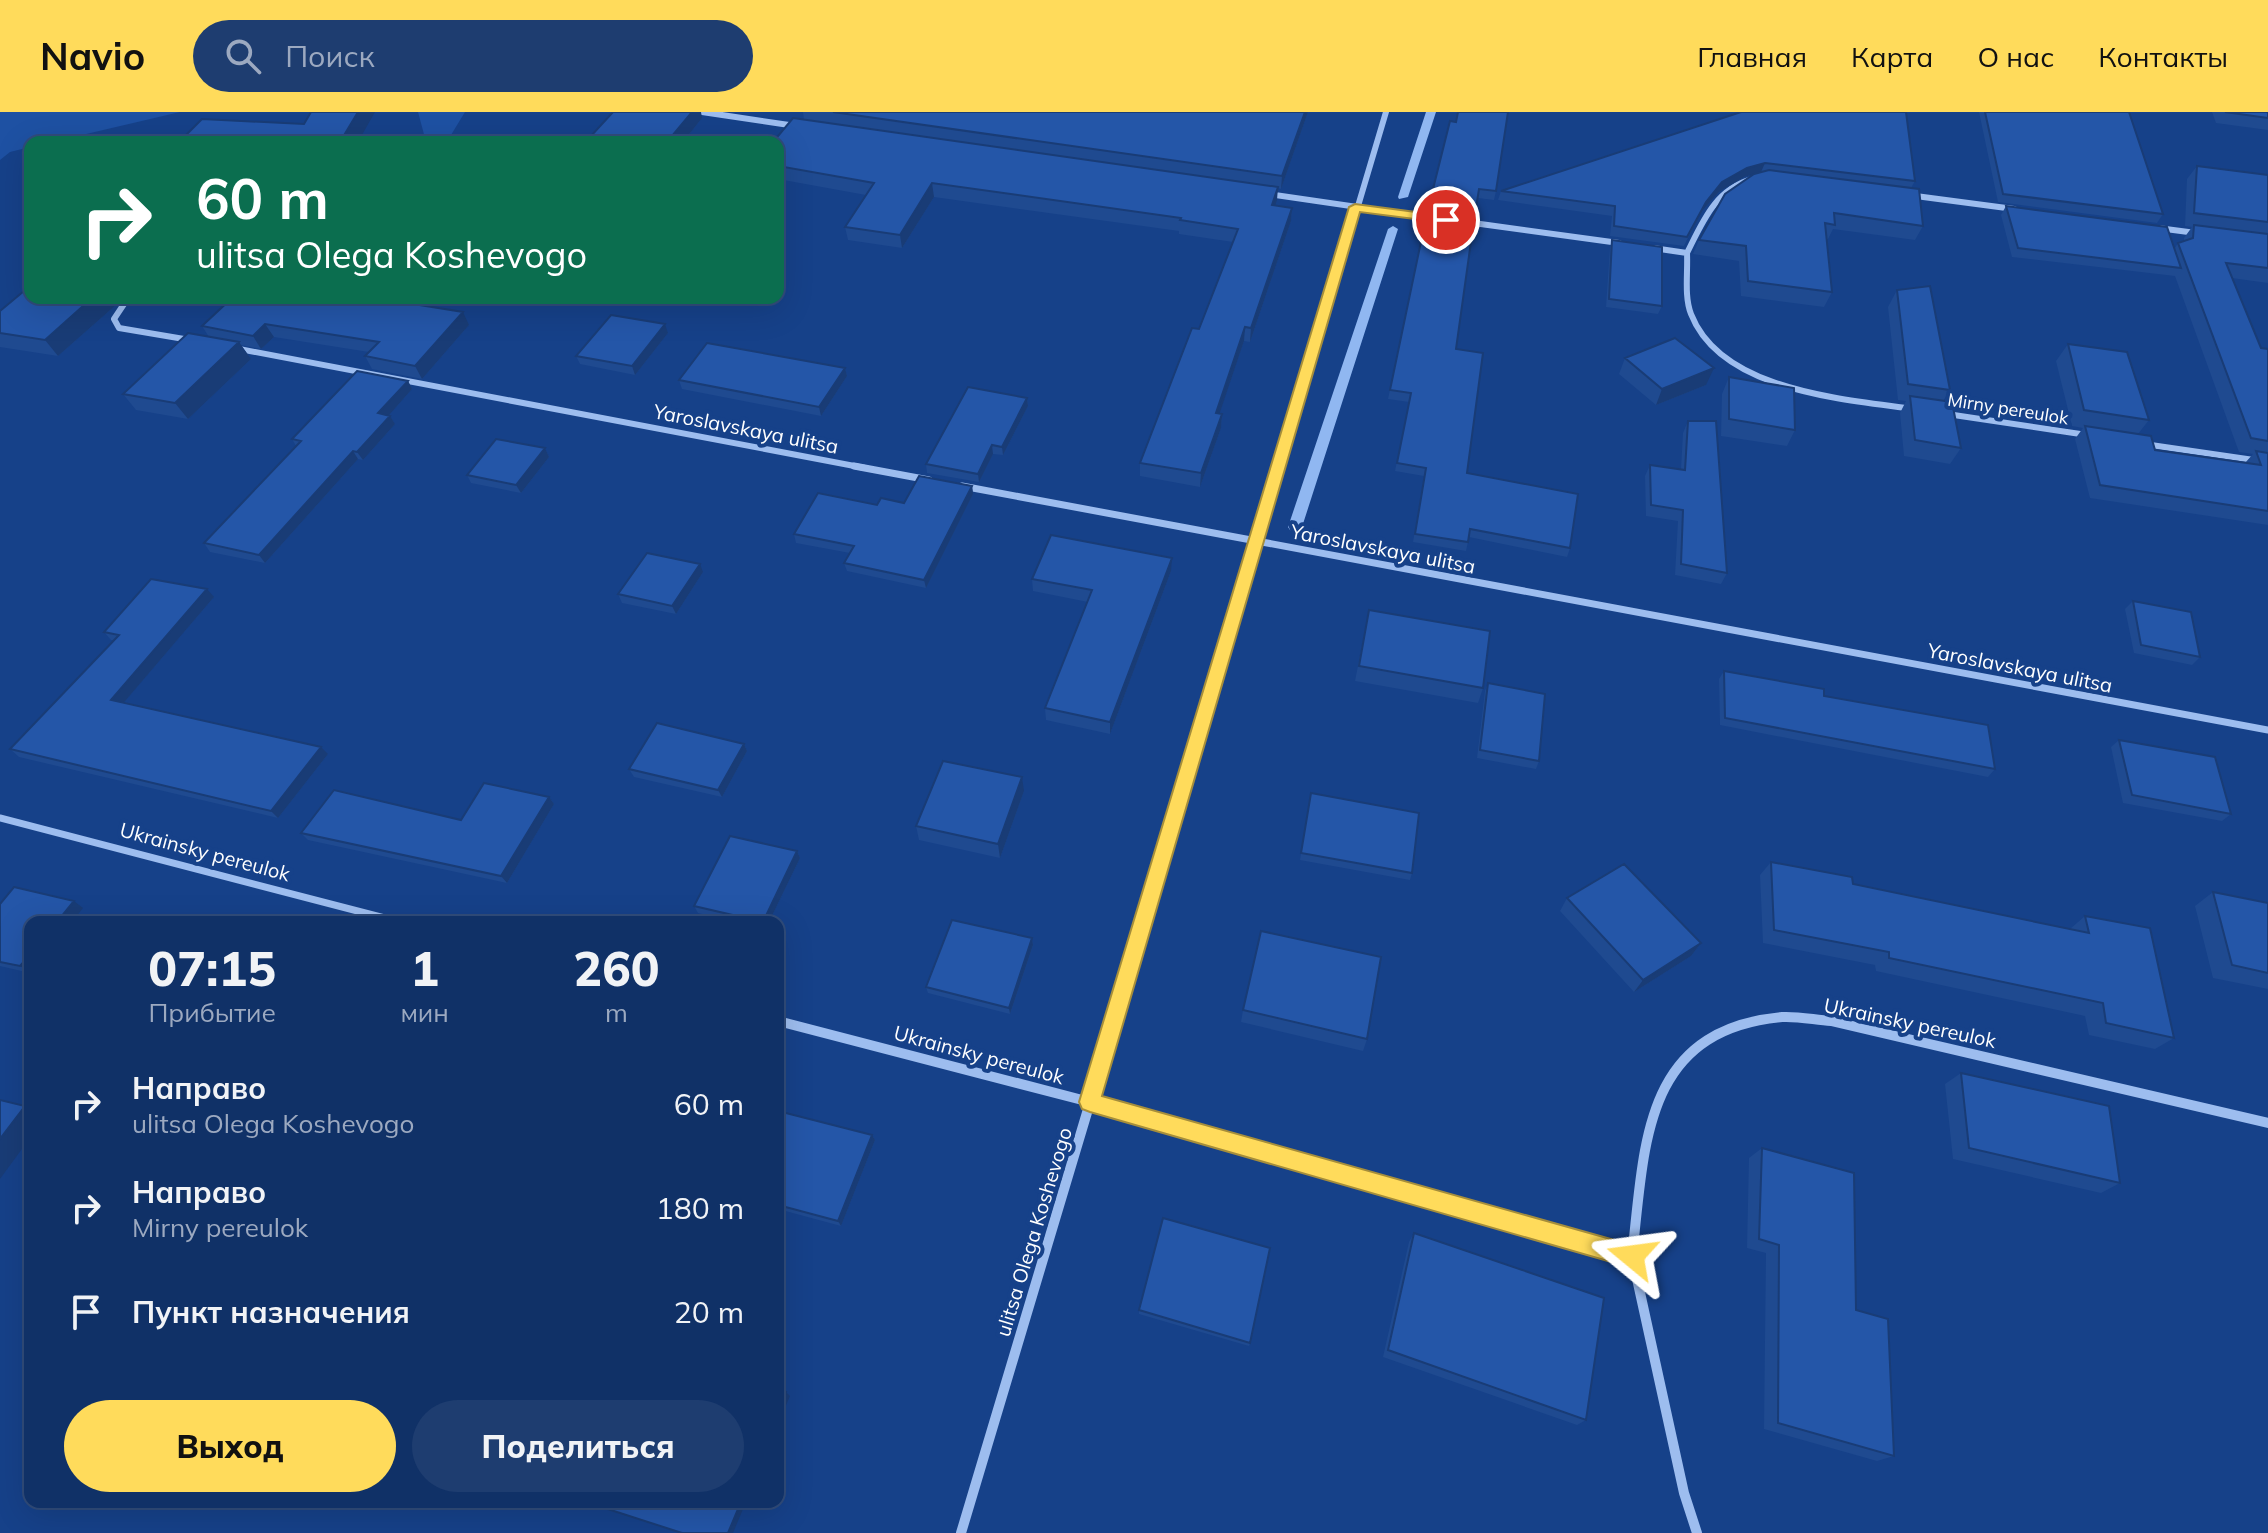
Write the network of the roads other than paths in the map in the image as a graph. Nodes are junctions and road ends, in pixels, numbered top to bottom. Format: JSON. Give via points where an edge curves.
{"nodes":[{"id":1,"x":702,"y":112,"type":"edge"},
{"id":2,"x":1386,"y":112,"type":"edge"},
{"id":3,"x":748,"y":115,"type":"edge"},
{"id":4,"x":808,"y":128,"type":"edge"},
{"id":5,"x":1762,"y":178,"type":"edge"},
{"id":6,"x":1262,"y":193,"type":"edge"},
{"id":7,"x":1894,"y":193,"type":"edge"},
{"id":8,"x":1355,"y":207,"type":"junction"},
{"id":9,"x":2018,"y":210,"type":"edge"},
{"id":10,"x":1434,"y":218,"type":"edge"},
{"id":11,"x":1450,"y":220,"type":"edge"},
{"id":12,"x":2143,"y":226,"type":"edge"},
{"id":13,"x":2206,"y":234,"type":"edge"},
{"id":14,"x":1624,"y":244,"type":"edge"},
{"id":15,"x":1640,"y":246,"type":"edge"},
{"id":16,"x":1687,"y":253,"type":"junction"},
{"id":17,"x":124,"y":304,"type":"edge"},
{"id":18,"x":196,"y":341,"type":"edge"},
{"id":19,"x":227,"y":347,"type":"edge"},
{"id":20,"x":1926,"y":410,"type":"edge"},
{"id":21,"x":1941,"y":413,"type":"edge"},
{"id":22,"x":2097,"y":436,"type":"edge"},
{"id":23,"x":2128,"y":441,"type":"edge"},
{"id":24,"x":2268,"y":462,"type":"edge"},
{"id":25,"x":944,"y":483,"type":"edge"},
{"id":26,"x":960,"y":486,"type":"edge"},
{"id":27,"x":1257,"y":542,"type":"junction"},
{"id":28,"x":2268,"y":730,"type":"edge"},
{"id":29,"x":0,"y":818,"type":"edge"},
{"id":30,"x":377,"y":916,"type":"edge"},
{"id":31,"x":784,"y":1023,"type":"edge"},
{"id":32,"x":1090,"y":1102,"type":"junction"},
{"id":33,"x":2268,"y":1123,"type":"edge"},
{"id":34,"x":1632,"y":1256,"type":"junction"},
{"id":35,"x":961,"y":1533,"type":"edge"},
{"id":36,"x":1697,"y":1533,"type":"edge"}],
"edges":[{"from":1,"to":3,"type":"street"},
{"from":2,"to":8,"type":"street","name":"ulitsa Olega Koshevogo"},
{"from":3,"to":4,"type":"street"},
{"from":5,"to":16,"type":"street","via":[[1741,181],[1716,198]]},
{"from":6,"to":8,"type":"street"},
{"from":7,"to":9,"type":"street"},
{"from":8,"to":10,"type":"street"},
{"from":8,"to":27,"type":"street","name":"ulitsa Olega Koshevogo"},
{"from":11,"to":14,"type":"street"},
{"from":12,"to":13,"type":"street"},
{"from":15,"to":16,"type":"street"},
{"from":16,"to":20,"type":"street","name":"Mirny pereulok","via":[[1690,314],[1700,334],[1747,372],[1817,394]]},
{"from":17,"to":18,"type":"street","via":[[114,319],[119,328]]},
{"from":19,"to":25,"type":"street","name":"Yaroslavskaya ulitsa"},
{"from":21,"to":22,"type":"street","name":"Mirny pereulok"},
{"from":23,"to":24,"type":"street"},
{"from":26,"to":27,"type":"street","name":"Yaroslavskaya ulitsa"},
{"from":27,"to":28,"type":"street","name":"Yaroslavskaya ulitsa"},
{"from":27,"to":32,"type":"street","name":"ulitsa Olega Koshevogo"},
{"from":29,"to":30,"type":"street","name":"Ukrainsky pereulok"},
{"from":31,"to":32,"type":"street","name":"Ukrainsky pereulok"},
{"from":32,"to":34,"type":"street","name":"Ukrainsky pereulok"},
{"from":32,"to":35,"type":"street","name":"ulitsa Olega Koshevogo"},
{"from":33,"to":34,"type":"street","name":"Ukrainsky pereulok","via":[[1831,1021],[1783,1017],[1739,1024],[1701,1042],[1671,1070],[1653,1109]]},
{"from":34,"to":36,"type":"street"}]}
